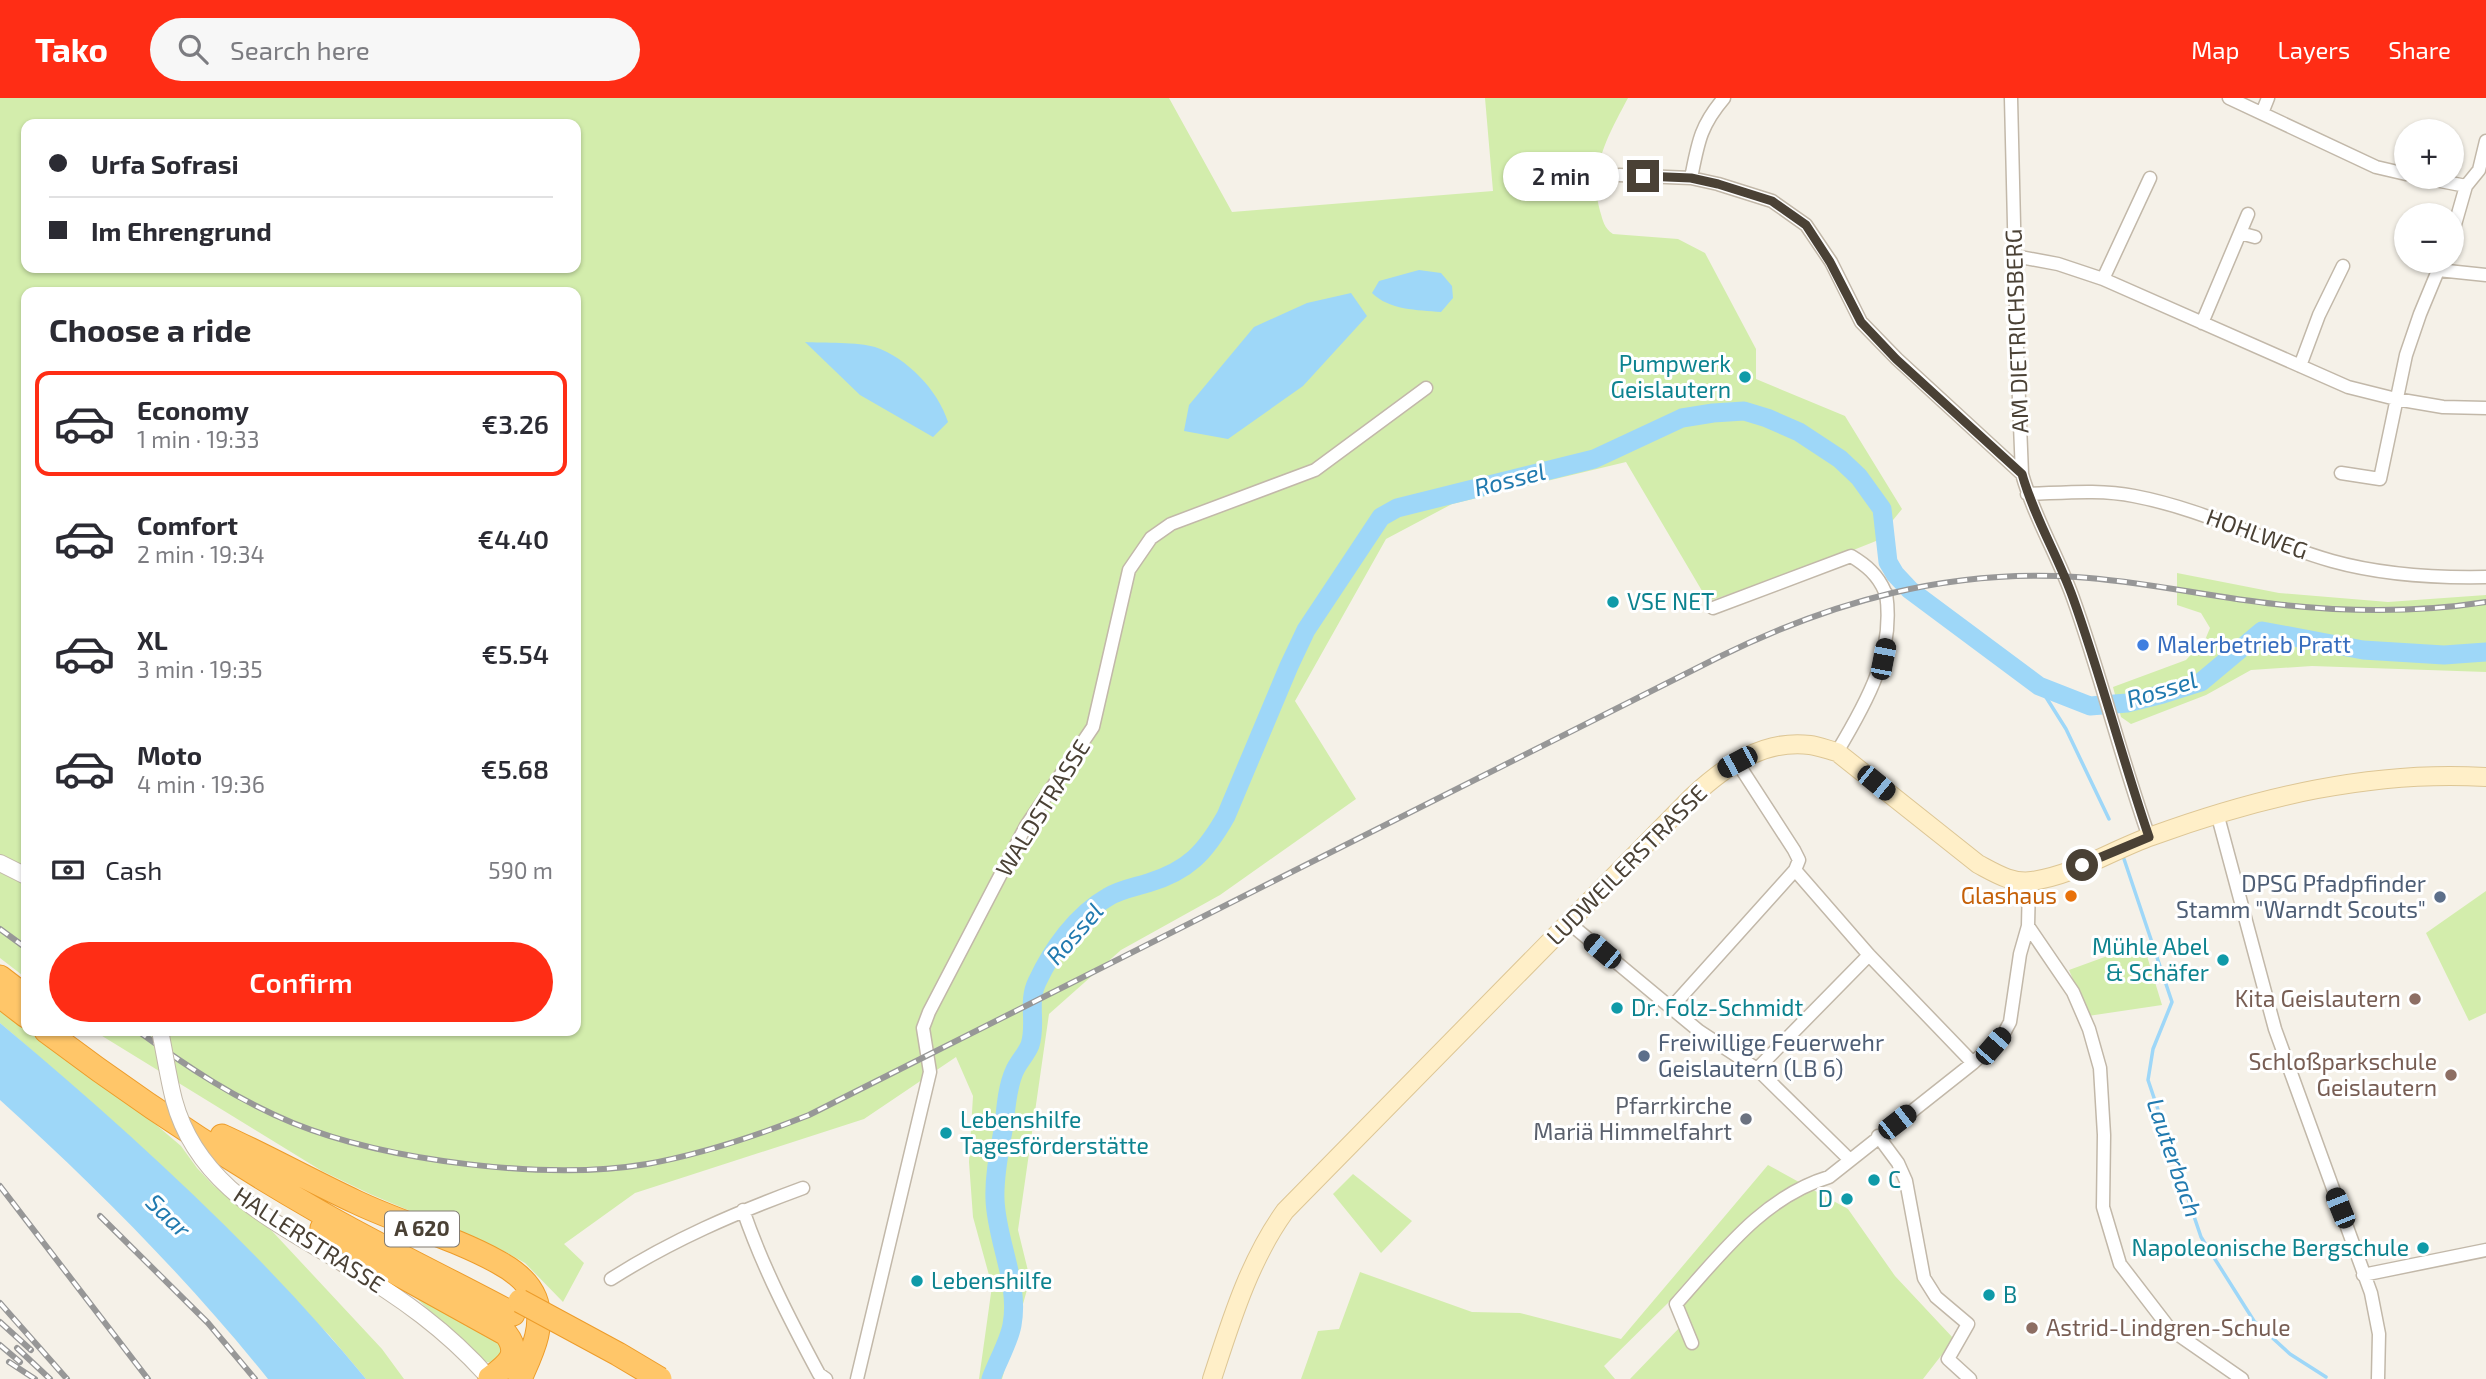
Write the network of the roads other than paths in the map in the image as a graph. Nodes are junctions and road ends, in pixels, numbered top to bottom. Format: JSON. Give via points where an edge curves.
{"nodes":[{"id":1,"x":1724,"y":98,"type":"edge"},
{"id":2,"x":2011,"y":98,"type":"edge"},
{"id":3,"x":2229,"y":98,"type":"edge"},
{"id":4,"x":2269,"y":98,"type":"edge"},
{"id":5,"x":2262,"y":113,"type":"junction"},
{"id":6,"x":2486,"y":141,"type":"edge"},
{"id":7,"x":2483,"y":170,"type":"edge"},
{"id":8,"x":2394,"y":171,"type":"edge"},
{"id":9,"x":1619,"y":175,"type":"dead end"},
{"id":10,"x":1691,"y":178,"type":"junction"},
{"id":11,"x":2150,"y":178,"type":"dead end"},
{"id":12,"x":2466,"y":186,"type":"joint"},
{"id":13,"x":2461,"y":203,"type":"edge"},
{"id":14,"x":2248,"y":214,"type":"dead end"},
{"id":15,"x":2240,"y":233,"type":"junction"},
{"id":16,"x":2255,"y":237,"type":"dead end"},
{"id":17,"x":2015,"y":256,"type":"junction"},
{"id":18,"x":2343,"y":266,"type":"dead end"},
{"id":19,"x":2464,"y":271,"type":"edge"},
{"id":20,"x":2437,"y":273,"type":"edge"},
{"id":21,"x":2486,"y":275,"type":"edge"},
{"id":22,"x":2103,"y":279,"type":"junction"},
{"id":23,"x":2202,"y":323,"type":"junction"},
{"id":24,"x":2300,"y":366,"type":"junction"},
{"id":25,"x":1426,"y":388,"type":"dead end"},
{"id":26,"x":2396,"y":399,"type":"junction"},
{"id":27,"x":2486,"y":408,"type":"edge"},
{"id":28,"x":2341,"y":473,"type":"dead end"},
{"id":29,"x":2022,"y":474,"type":"junction"},
{"id":30,"x":2027,"y":494,"type":"junction"},
{"id":31,"x":2486,"y":577,"type":"edge"},
{"id":32,"x":1713,"y":608,"type":"dead end"},
{"id":33,"x":1837,"y":752,"type":"junction"},
{"id":34,"x":1737,"y":762,"type":"junction"},
{"id":35,"x":2486,"y":778,"type":"edge"},
{"id":36,"x":2217,"y":813,"type":"junction"},
{"id":37,"x":2149,"y":837,"type":"junction"},
{"id":38,"x":0,"y":863,"type":"edge"},
{"id":39,"x":1795,"y":870,"type":"junction"},
{"id":40,"x":21,"y":874,"type":"edge"},
{"id":41,"x":2029,"y":882,"type":"junction"},
{"id":42,"x":1569,"y":923,"type":"junction"},
{"id":43,"x":2028,"y":926,"type":"junction"},
{"id":44,"x":1869,"y":955,"type":"junction"},
{"id":45,"x":0,"y":977,"type":"edge"},
{"id":46,"x":21,"y":994,"type":"edge"},
{"id":47,"x":0,"y":996,"type":"edge"},
{"id":48,"x":1671,"y":1008,"type":"junction"},
{"id":49,"x":21,"y":1012,"type":"edge"},
{"id":50,"x":54,"y":1036,"type":"edge"},
{"id":51,"x":76,"y":1036,"type":"edge"},
{"id":52,"x":161,"y":1036,"type":"edge"},
{"id":53,"x":1973,"y":1063,"type":"junction"},
{"id":54,"x":1757,"y":1069,"type":"junction"},
{"id":55,"x":129,"y":1082,"type":"junction"},
{"id":56,"x":1878,"y":1136,"type":"junction"},
{"id":57,"x":214,"y":1140,"type":"junction"},
{"id":58,"x":1850,"y":1160,"type":"junction"},
{"id":59,"x":803,"y":1188,"type":"dead end"},
{"id":60,"x":743,"y":1210,"type":"junction"},
{"id":61,"x":2486,"y":1250,"type":"edge"},
{"id":62,"x":2363,"y":1275,"type":"junction"},
{"id":63,"x":611,"y":1279,"type":"dead end"},
{"id":64,"x":517,"y":1307,"type":"junction"},
{"id":65,"x":1692,"y":1343,"type":"dead end"},
{"id":66,"x":490,"y":1379,"type":"edge"},
{"id":67,"x":520,"y":1379,"type":"edge"},
{"id":68,"x":631,"y":1379,"type":"edge"},
{"id":69,"x":660,"y":1379,"type":"edge"},
{"id":70,"x":825,"y":1379,"type":"edge"},
{"id":71,"x":857,"y":1379,"type":"edge"},
{"id":72,"x":1212,"y":1379,"type":"edge"},
{"id":73,"x":1970,"y":1379,"type":"edge"},
{"id":74,"x":2242,"y":1379,"type":"edge"},
{"id":75,"x":2378,"y":1379,"type":"edge"}],
"edges":[{"from":1,"to":10,"type":"street","via":[[1701,132]]},
{"from":2,"to":17,"type":"street","name":"AM DIETRICHSBERG"},
{"from":3,"to":5,"type":"street"},
{"from":4,"to":5,"type":"street"},
{"from":5,"to":8,"type":"street"},
{"from":6,"to":7,"type":"street"},
{"from":7,"to":12,"type":"street"},
{"from":9,"to":10,"type":"street"},
{"from":10,"to":29,"type":"street","via":[[1772,201],[1806,225],[1861,322]]},
{"from":11,"to":22,"type":"street"},
{"from":12,"to":13,"type":"street"},
{"from":14,"to":15,"type":"street"},
{"from":15,"to":16,"type":"street"},
{"from":15,"to":23,"type":"street"},
{"from":17,"to":22,"type":"street"},
{"from":17,"to":29,"type":"street","name":"AM DIETRICHSBERG"},
{"from":18,"to":24,"type":"street"},
{"from":19,"to":21,"type":"street"},
{"from":20,"to":26,"type":"street","via":[[2406,355]]},
{"from":22,"to":23,"type":"street"},
{"from":23,"to":24,"type":"street"},
{"from":24,"to":26,"type":"street","via":[[2348,387]]},
{"from":25,"to":71,"type":"street","name":"WALDSTRASSE","via":[[1315,470],[1171,524],[1151,538],[1129,570],[1093,727],[1026,827],[923,1028],[930,1072]]},
{"from":26,"to":27,"type":"street"},
{"from":26,"to":28,"type":"street","via":[[2380,479]]},
{"from":29,"to":30,"type":"street","name":"AM DIETRICHSBERG"},
{"from":30,"to":31,"type":"street","name":"HOHLWEG","via":[[2132,495],[2190,510],[2334,562],[2391,572]]},
{"from":30,"to":37,"type":"street","name":"AM DIETRICHSBERG","via":[[2072,594]]},
{"from":32,"to":33,"type":"street","via":[[1851,556],[1880,579],[1886,593],[1888,632],[1883,659],[1864,707]]},
{"from":33,"to":34,"type":"main road","name":"LUDWEILERSTRASSE","via":[[1809,745],[1782,747],[1755,752]]},
{"from":33,"to":41,"type":"main road","name":"LUDWEILERSTRASSE","via":[[1978,864],[2003,878]]},
{"from":34,"to":39,"type":"street","via":[[1794,850],[1799,860]]},
{"from":34,"to":42,"type":"main road","name":"LUDWEILERSTRASSE","via":[[1692,797]]},
{"from":35,"to":36,"type":"main road","name":"LUDWEILERSTRASSE","via":[[2454,775],[2310,789]]},
{"from":36,"to":37,"type":"main road","name":"LUDWEILERSTRASSE"},
{"from":36,"to":62,"type":"street","via":[[2275,1029]]},
{"from":37,"to":41,"type":"main road","name":"LUDWEILERSTRASSE","via":[[2057,876]]},
{"from":38,"to":40,"type":"street"},
{"from":39,"to":44,"type":"street"},
{"from":39,"to":48,"type":"street"},
{"from":41,"to":43,"type":"street"},
{"from":42,"to":48,"type":"street"},
{"from":42,"to":72,"type":"main road","name":"LUDWEILERSTRASSE","via":[[1285,1211],[1260,1250]]},
{"from":43,"to":53,"type":"street","via":[[2010,1022]]},
{"from":43,"to":74,"type":"street","via":[[2073,992],[2100,1068],[2103,1207],[2120,1264],[2170,1329]]},
{"from":44,"to":53,"type":"street"},
{"from":44,"to":54,"type":"street"},
{"from":45,"to":46,"type":"highway"},
{"from":47,"to":49,"type":"highway"},
{"from":48,"to":54,"type":"street"},
{"from":50,"to":55,"type":"highway","number":"A 620"},
{"from":51,"to":55,"type":"highway","number":"A 620"},
{"from":52,"to":66,"type":"street","name":"HALLERSTRASSE","bridge":true,"via":[[174,1100],[195,1148],[230,1190],[418,1311]]},
{"from":53,"to":56,"type":"street"},
{"from":54,"to":58,"type":"street"},
{"from":55,"to":57,"type":"highway","number":"A 620"},
{"from":55,"to":57,"type":"highway","number":"A 620","via":[[192,1117]]},
{"from":56,"to":58,"type":"street"},
{"from":56,"to":73,"type":"street","via":[[1906,1181],[1924,1278],[1936,1297],[1968,1324],[1948,1359]]},
{"from":57,"to":64,"type":"highway","number":"A 620"},
{"from":57,"to":66,"type":"highway","via":[[264,1189],[345,1243],[506,1334],[514,1351]]},
{"from":57,"to":67,"type":"highway","number":"A 620","via":[[464,1246],[514,1272],[536,1299],[539,1315],[538,1332]]},
{"from":58,"to":65,"type":"street","via":[[1829,1177],[1806,1184],[1771,1205],[1676,1304]]},
{"from":59,"to":60,"type":"street"},
{"from":60,"to":63,"type":"street","via":[[683,1236]]},
{"from":60,"to":70,"type":"street","via":[[777,1297]]},
{"from":61,"to":62,"type":"street"},
{"from":62,"to":75,"type":"street","via":[[2379,1334]]},
{"from":64,"to":68,"type":"highway","number":"A 620"},
{"from":64,"to":69,"type":"highway","number":"A 620","bridge":true}]}
